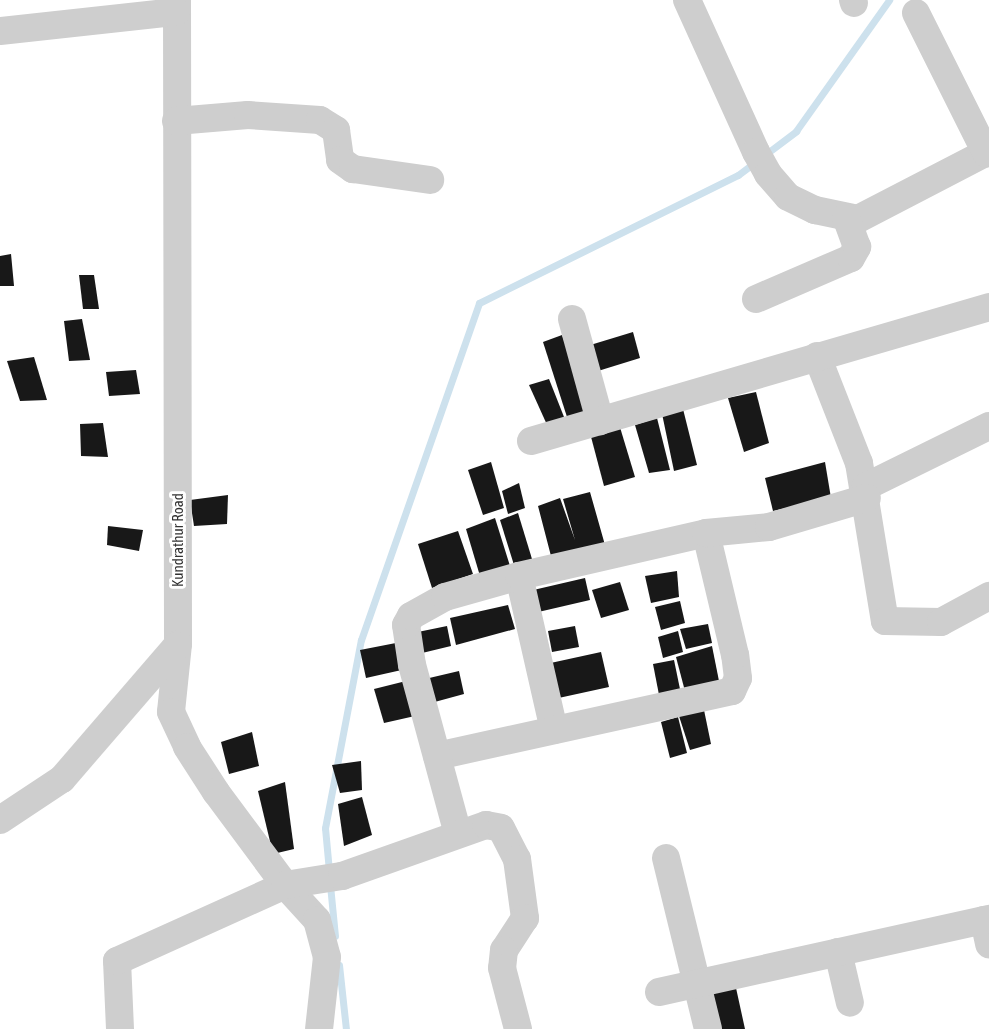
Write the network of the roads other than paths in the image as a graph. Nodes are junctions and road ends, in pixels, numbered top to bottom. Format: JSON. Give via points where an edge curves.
{"nodes":[{"id":1,"x":687,"y":0,"type":"edge"},
{"id":2,"x":177,"y":6,"type":"edge"},
{"id":3,"x":916,"y":13,"type":"dead end"},
{"id":4,"x":0,"y":31,"type":"edge"},
{"id":5,"x":176,"y":121,"type":"junction"},
{"id":6,"x":987,"y":152,"type":"edge"},
{"id":7,"x":430,"y":180,"type":"dead end"},
{"id":8,"x":846,"y":217,"type":"junction"},
{"id":9,"x":756,"y":299,"type":"dead end"},
{"id":10,"x":989,"y":307,"type":"edge"},
{"id":11,"x":572,"y":319,"type":"dead end"},
{"id":12,"x":817,"y":356,"type":"junction"},
{"id":13,"x":600,"y":421,"type":"junction"},
{"id":14,"x":989,"y":426,"type":"edge"},
{"id":15,"x":531,"y":441,"type":"dead end"},
{"id":16,"x":866,"y":492,"type":"junction"},
{"id":17,"x":706,"y":533,"type":"junction"},
{"id":18,"x":519,"y":576,"type":"junction"},
{"id":19,"x":989,"y":597,"type":"edge"},
{"id":20,"x":178,"y":644,"type":"junction"},
{"id":21,"x":554,"y":729,"type":"junction"},
{"id":22,"x":437,"y":756,"type":"junction"},
{"id":23,"x":0,"y":820,"type":"edge"},
{"id":24,"x":458,"y":834,"type":"junction"},
{"id":25,"x":666,"y":858,"type":"dead end"},
{"id":26,"x":298,"y":884,"type":"junction"},
{"id":27,"x":987,"y":927,"type":"edge"},
{"id":28,"x":838,"y":952,"type":"junction"},
{"id":29,"x":697,"y":984,"type":"junction"},
{"id":30,"x":659,"y":992,"type":"dead end"},
{"id":31,"x":850,"y":1003,"type":"dead end"},
{"id":32,"x":120,"y":1029,"type":"edge"},
{"id":33,"x":318,"y":1029,"type":"edge"},
{"id":34,"x":518,"y":1029,"type":"edge"},
{"id":35,"x":708,"y":1029,"type":"edge"}],
"edges":[{"from":1,"to":8,"type":"street","via":[[762,163],[788,197],[815,210]]},
{"from":2,"to":4,"type":"street"},
{"from":2,"to":5,"type":"street","name":"Kundrathur Road"},
{"from":3,"to":6,"type":"street"},
{"from":5,"to":7,"type":"street","via":[[248,115],[320,120],[336,130],[344,164],[365,172]]},
{"from":5,"to":20,"type":"street","name":"Kundrathur Road"},
{"from":6,"to":8,"type":"street","via":[[858,219]]},
{"from":8,"to":9,"type":"street","via":[[857,247],[851,258]]},
{"from":10,"to":12,"type":"street"},
{"from":11,"to":13,"type":"street"},
{"from":12,"to":13,"type":"street"},
{"from":12,"to":16,"type":"street"},
{"from":13,"to":15,"type":"street"},
{"from":14,"to":16,"type":"street"},
{"from":16,"to":17,"type":"street","via":[[769,526]]},
{"from":16,"to":19,"type":"street","via":[[885,621],[941,622]]},
{"from":17,"to":18,"type":"street"},
{"from":17,"to":21,"type":"street","via":[[735,655],[737,686],[723,695]]},
{"from":18,"to":21,"type":"street"},
{"from":18,"to":22,"type":"street","via":[[445,597],[411,616],[406,625],[412,665]]},
{"from":20,"to":23,"type":"street","via":[[62,779]]},
{"from":20,"to":26,"type":"street","name":"Kundrathur Road","via":[[171,712],[187,747],[216,792]]},
{"from":21,"to":22,"type":"street"},
{"from":22,"to":24,"type":"street"},
{"from":24,"to":26,"type":"street","via":[[342,876]]},
{"from":24,"to":34,"type":"street","via":[[496,826],[510,840],[517,859],[525,918],[504,950],[502,968]]},
{"from":25,"to":29,"type":"street"},
{"from":26,"to":32,"type":"street","via":[[117,961]]},
{"from":26,"to":33,"type":"street","name":"Kundrathur Road","via":[[320,926],[327,957]]},
{"from":27,"to":28,"type":"street"},
{"from":28,"to":29,"type":"street"},
{"from":28,"to":31,"type":"street"},
{"from":29,"to":30,"type":"street"},
{"from":29,"to":35,"type":"street"}]}
